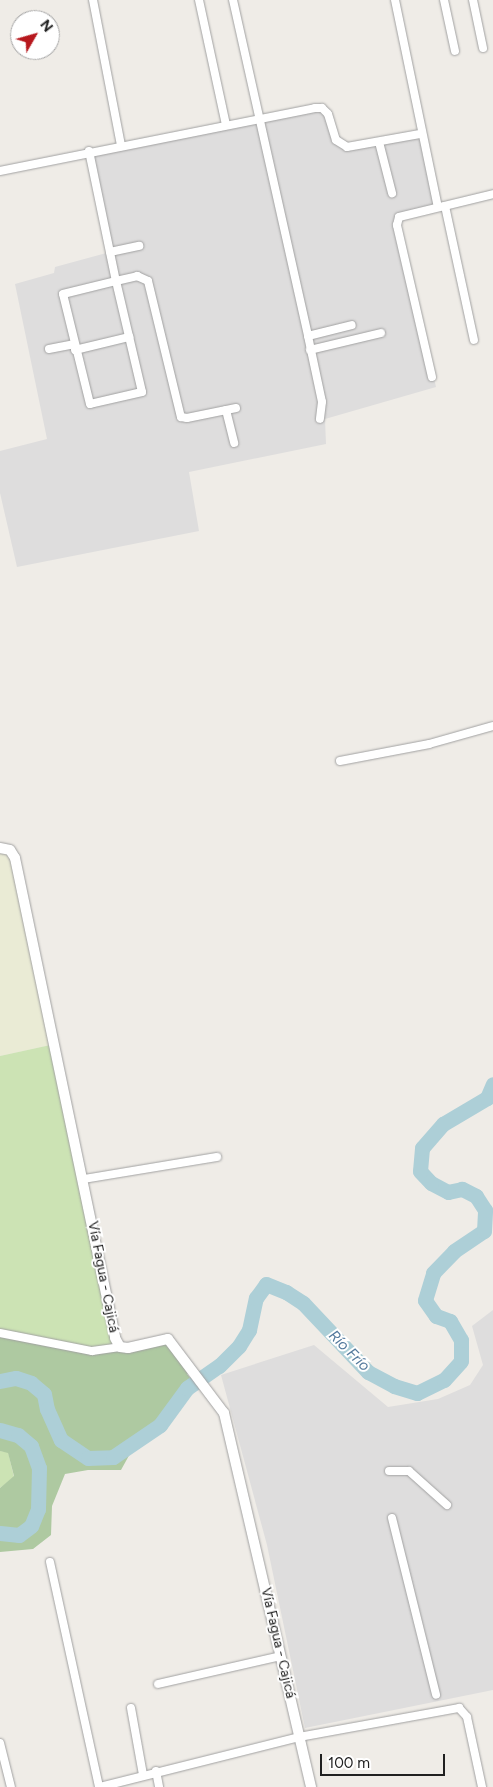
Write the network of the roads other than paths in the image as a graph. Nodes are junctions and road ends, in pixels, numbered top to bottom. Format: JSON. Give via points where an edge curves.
{"nodes":[{"id":1,"x":93,"y":0,"type":"edge"},
{"id":2,"x":199,"y":0,"type":"edge"},
{"id":3,"x":233,"y":0,"type":"edge"},
{"id":4,"x":395,"y":0,"type":"edge"},
{"id":5,"x":444,"y":0,"type":"edge"},
{"id":6,"x":473,"y":0,"type":"edge"},
{"id":7,"x":483,"y":48,"type":"dead end"},
{"id":8,"x":455,"y":51,"type":"dead end"},
{"id":9,"x":258,"y":119,"type":"junction"},
{"id":10,"x":226,"y":125,"type":"junction"},
{"id":11,"x":420,"y":134,"type":"junction"},
{"id":12,"x":379,"y":142,"type":"junction"},
{"id":13,"x":121,"y":146,"type":"junction"},
{"id":14,"x":88,"y":151,"type":"junction"},
{"id":15,"x":0,"y":171,"type":"edge"},
{"id":16,"x":392,"y":194,"type":"dead end"},
{"id":17,"x":493,"y":194,"type":"edge"},
{"id":18,"x":442,"y":207,"type":"junction"},
{"id":19,"x":139,"y":246,"type":"dead end"},
{"id":20,"x":110,"y":252,"type":"junction"},
{"id":21,"x":116,"y":281,"type":"junction"},
{"id":22,"x":352,"y":325,"type":"dead end"},
{"id":23,"x":381,"y":333,"type":"dead end"},
{"id":24,"x":308,"y":336,"type":"junction"},
{"id":25,"x":129,"y":337,"type":"junction"},
{"id":26,"x":474,"y":340,"type":"dead end"},
{"id":27,"x":74,"y":347,"type":"junction"},
{"id":28,"x":49,"y":349,"type":"dead end"},
{"id":29,"x":310,"y":350,"type":"junction"},
{"id":30,"x":432,"y":377,"type":"dead end"},
{"id":31,"x":236,"y":408,"type":"dead end"},
{"id":32,"x":226,"y":410,"type":"junction"},
{"id":33,"x":320,"y":419,"type":"dead end"},
{"id":34,"x":234,"y":443,"type":"dead end"},
{"id":35,"x":493,"y":726,"type":"edge"},
{"id":36,"x":340,"y":761,"type":"dead end"},
{"id":37,"x":0,"y":848,"type":"edge"},
{"id":38,"x":217,"y":1157,"type":"dead end"},
{"id":39,"x":84,"y":1179,"type":"junction"},
{"id":40,"x":0,"y":1333,"type":"edge"},
{"id":41,"x":120,"y":1347,"type":"junction"},
{"id":42,"x":389,"y":1471,"type":"dead end"},
{"id":43,"x":447,"y":1505,"type":"dead end"},
{"id":44,"x":392,"y":1518,"type":"dead end"},
{"id":45,"x":50,"y":1562,"type":"dead end"},
{"id":46,"x":281,"y":1656,"type":"junction"},
{"id":47,"x":158,"y":1684,"type":"dead end"},
{"id":48,"x":436,"y":1695,"type":"dead end"},
{"id":49,"x":131,"y":1708,"type":"dead end"},
{"id":50,"x":299,"y":1737,"type":"junction"},
{"id":51,"x":0,"y":1743,"type":"edge"},
{"id":52,"x":156,"y":1771,"type":"junction"},
{"id":53,"x":143,"y":1774,"type":"junction"},
{"id":54,"x":11,"y":1787,"type":"edge"},
{"id":55,"x":100,"y":1787,"type":"edge"},
{"id":56,"x":159,"y":1787,"type":"edge"},
{"id":57,"x":311,"y":1787,"type":"edge"},
{"id":58,"x":482,"y":1787,"type":"edge"}],
"edges":[{"from":1,"to":13,"type":"street"},
{"from":2,"to":10,"type":"street"},
{"from":3,"to":9,"type":"street"},
{"from":4,"to":11,"type":"street"},
{"from":5,"to":8,"type":"street"},
{"from":6,"to":7,"type":"street"},
{"from":9,"to":10,"type":"street"},
{"from":9,"to":12,"type":"street","via":[[322,108],[328,114],[340,146]]},
{"from":9,"to":24,"type":"street"},
{"from":10,"to":13,"type":"street"},
{"from":11,"to":12,"type":"street"},
{"from":11,"to":18,"type":"street"},
{"from":12,"to":16,"type":"street"},
{"from":13,"to":14,"type":"street"},
{"from":14,"to":15,"type":"street"},
{"from":14,"to":20,"type":"street"},
{"from":17,"to":18,"type":"street"},
{"from":18,"to":26,"type":"street"},
{"from":18,"to":30,"type":"street","via":[[405,214],[399,217],[397,225]]},
{"from":19,"to":20,"type":"street"},
{"from":20,"to":21,"type":"street"},
{"from":21,"to":25,"type":"street"},
{"from":21,"to":27,"type":"street","via":[[62,294]]},
{"from":21,"to":32,"type":"street","via":[[137,276],[148,281],[181,417]]},
{"from":22,"to":24,"type":"street"},
{"from":23,"to":29,"type":"street"},
{"from":24,"to":29,"type":"street"},
{"from":25,"to":27,"type":"street"},
{"from":25,"to":27,"type":"street","via":[[142,392],[90,404]]},
{"from":27,"to":28,"type":"street"},
{"from":29,"to":33,"type":"street","via":[[322,402]]},
{"from":31,"to":32,"type":"street"},
{"from":32,"to":34,"type":"street"},
{"from":35,"to":36,"type":"street","via":[[429,744]]},
{"from":37,"to":39,"type":"street","name":"Vía Fagua - Cajicá","via":[[10,850],[15,858]]},
{"from":38,"to":39,"type":"street"},
{"from":39,"to":41,"type":"street","name":"Vía Fagua - Cajicá","via":[[115,1338]]},
{"from":40,"to":41,"type":"street","via":[[92,1351]]},
{"from":41,"to":46,"type":"street","name":"Vía Fagua - Cajicá","via":[[168,1340],[228,1421]]},
{"from":42,"to":43,"type":"street","via":[[408,1471]]},
{"from":44,"to":48,"type":"street"},
{"from":45,"to":55,"type":"street"},
{"from":46,"to":47,"type":"street"},
{"from":46,"to":50,"type":"street","name":"Vía Fagua - Cajicá"},
{"from":49,"to":53,"type":"street"},
{"from":50,"to":52,"type":"street"},
{"from":50,"to":57,"type":"street","name":"Vía Fagua - Cajicá"},
{"from":50,"to":58,"type":"street","via":[[459,1708],[467,1717]]},
{"from":51,"to":54,"type":"street"},
{"from":52,"to":53,"type":"street"},
{"from":52,"to":56,"type":"street"},
{"from":53,"to":55,"type":"street"}]}
